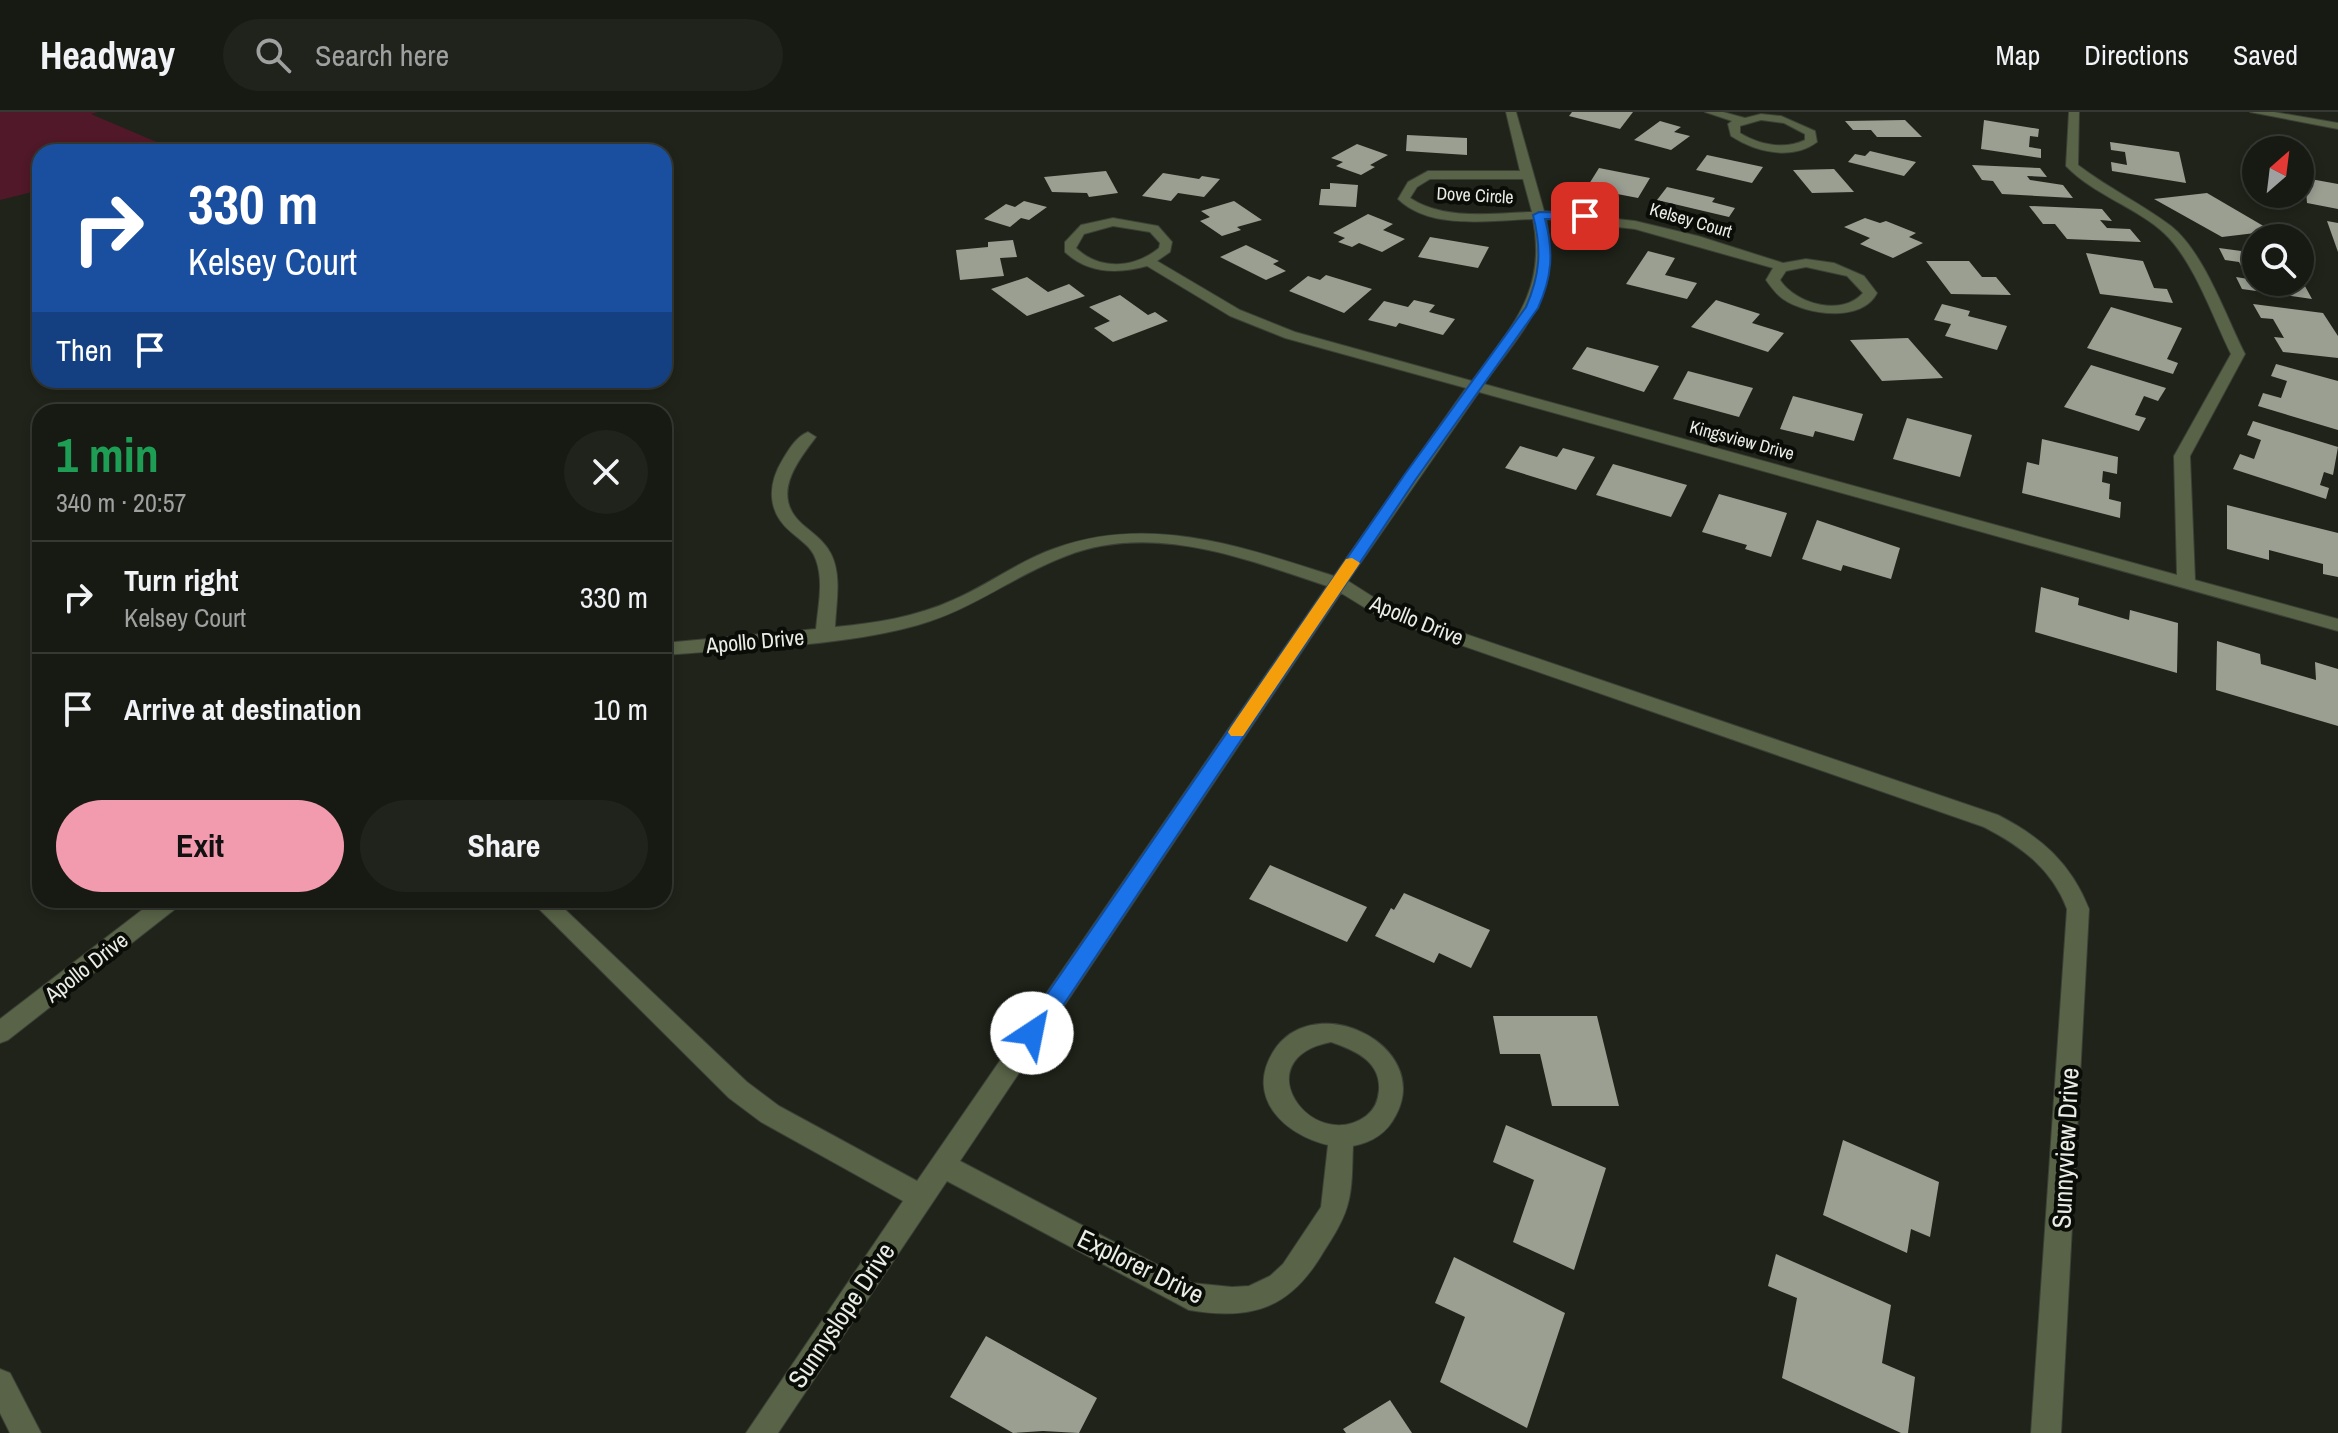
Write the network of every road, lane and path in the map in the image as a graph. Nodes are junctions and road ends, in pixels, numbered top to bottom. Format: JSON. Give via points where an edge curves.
{"nodes":[{"id":1,"x":1511,"y":112,"type":"edge"},
{"id":2,"x":1710,"y":112,"type":"edge"},
{"id":3,"x":2074,"y":112,"type":"edge"},
{"id":4,"x":2255,"y":112,"type":"edge"},
{"id":5,"x":1741,"y":120,"type":"junction"},
{"id":6,"x":2338,"y":126,"type":"edge"},
{"id":7,"x":1527,"y":175,"type":"junction"},
{"id":8,"x":1539,"y":215,"type":"junction"},
{"id":9,"x":1149,"y":262,"type":"junction"},
{"id":10,"x":1782,"y":267,"type":"junction"},
{"id":11,"x":1475,"y":387,"type":"junction"},
{"id":12,"x":808,"y":437,"type":"dead end"},
{"id":13,"x":1338,"y":583,"type":"junction"},
{"id":14,"x":2186,"y":583,"type":"junction"},
{"id":15,"x":2338,"y":625,"type":"edge"},
{"id":16,"x":825,"y":635,"type":"junction"},
{"id":17,"x":672,"y":648,"type":"edge"},
{"id":18,"x":2058,"y":868,"type":"joint"},
{"id":19,"x":161,"y":908,"type":"edge"},
{"id":20,"x":549,"y":908,"type":"edge"},
{"id":21,"x":0,"y":1033,"type":"edge"},
{"id":22,"x":1341,"y":1137,"type":"junction"},
{"id":23,"x":942,"y":1165,"type":"junction"},
{"id":24,"x":921,"y":1197,"type":"junction"},
{"id":25,"x":0,"y":1383,"type":"edge"},
{"id":26,"x":26,"y":1433,"type":"edge"},
{"id":27,"x":761,"y":1433,"type":"edge"},
{"id":28,"x":2046,"y":1433,"type":"edge"}],
"edges":[{"from":1,"to":7,"type":"street"},
{"from":2,"to":5,"type":"street"},
{"from":3,"to":14,"type":"street","via":[[2072,166],[2168,230],[2189,255],[2238,354],[2182,456]]},
{"from":4,"to":6,"type":"street"},
{"from":5,"to":5,"type":"street","via":[[1732,129],[1754,144],[1795,148],[1813,138],[1805,128],[1785,120]]},
{"from":7,"to":8,"type":"street"},
{"from":7,"to":8,"type":"street","name":"Dove Circle","via":[[1428,175],[1407,189],[1404,199],[1433,213]]},
{"from":8,"to":10,"type":"street","name":"Kelsey Court","via":[[1632,222]]},
{"from":8,"to":11,"type":"street","via":[[1546,262],[1541,286],[1532,308]]},
{"from":9,"to":9,"type":"street","via":[[1166,242],[1142,225],[1099,224],[1070,241],[1075,256],[1101,266]]},
{"from":9,"to":11,"type":"street","name":"Kingsview Drive","via":[[1235,313],[1290,335]]},
{"from":10,"to":10,"type":"street","name":"Kelsey Court","via":[[1775,273],[1776,287],[1808,304],[1849,308],[1870,293],[1860,279],[1835,268],[1806,263]]},
{"from":11,"to":13,"type":"street"},
{"from":11,"to":14,"type":"street","name":"Kingsview Drive"},
{"from":12,"to":16,"type":"street","via":[[789,456],[777,488],[780,507],[822,551],[829,571]]},
{"from":13,"to":16,"type":"street","name":"Apollo Drive","via":[[1210,544],[1134,538],[1060,552],[958,605],[914,620]]},
{"from":13,"to":18,"type":"street","name":"Apollo Drive","via":[[1386,613],[1991,821],[2039,849]]},
{"from":13,"to":23,"type":"street"},
{"from":14,"to":15,"type":"street","name":"Kingsview Drive"},
{"from":16,"to":17,"type":"street","name":"Apollo Drive"},
{"from":18,"to":28,"type":"street","name":"Sunnyview Drive","via":[[2078,909]]},
{"from":19,"to":21,"type":"street","name":"Apollo Drive"},
{"from":20,"to":24,"type":"street","via":[[738,1090],[770,1114]]},
{"from":22,"to":22,"type":"street","via":[[1378,1124],[1389,1109],[1391,1074],[1368,1044],[1350,1035],[1312,1034],[1285,1052],[1277,1067],[1280,1100],[1305,1127]]},
{"from":22,"to":23,"type":"street","name":"Explorer Drive","via":[[1335,1207],[1302,1266],[1286,1283],[1256,1299],[1223,1303],[1189,1296]]},
{"from":23,"to":24,"type":"street","name":"Sunnyslope Drive"},
{"from":24,"to":27,"type":"street","name":"Sunnyslope Drive"},
{"from":25,"to":26,"type":"street"}]}
